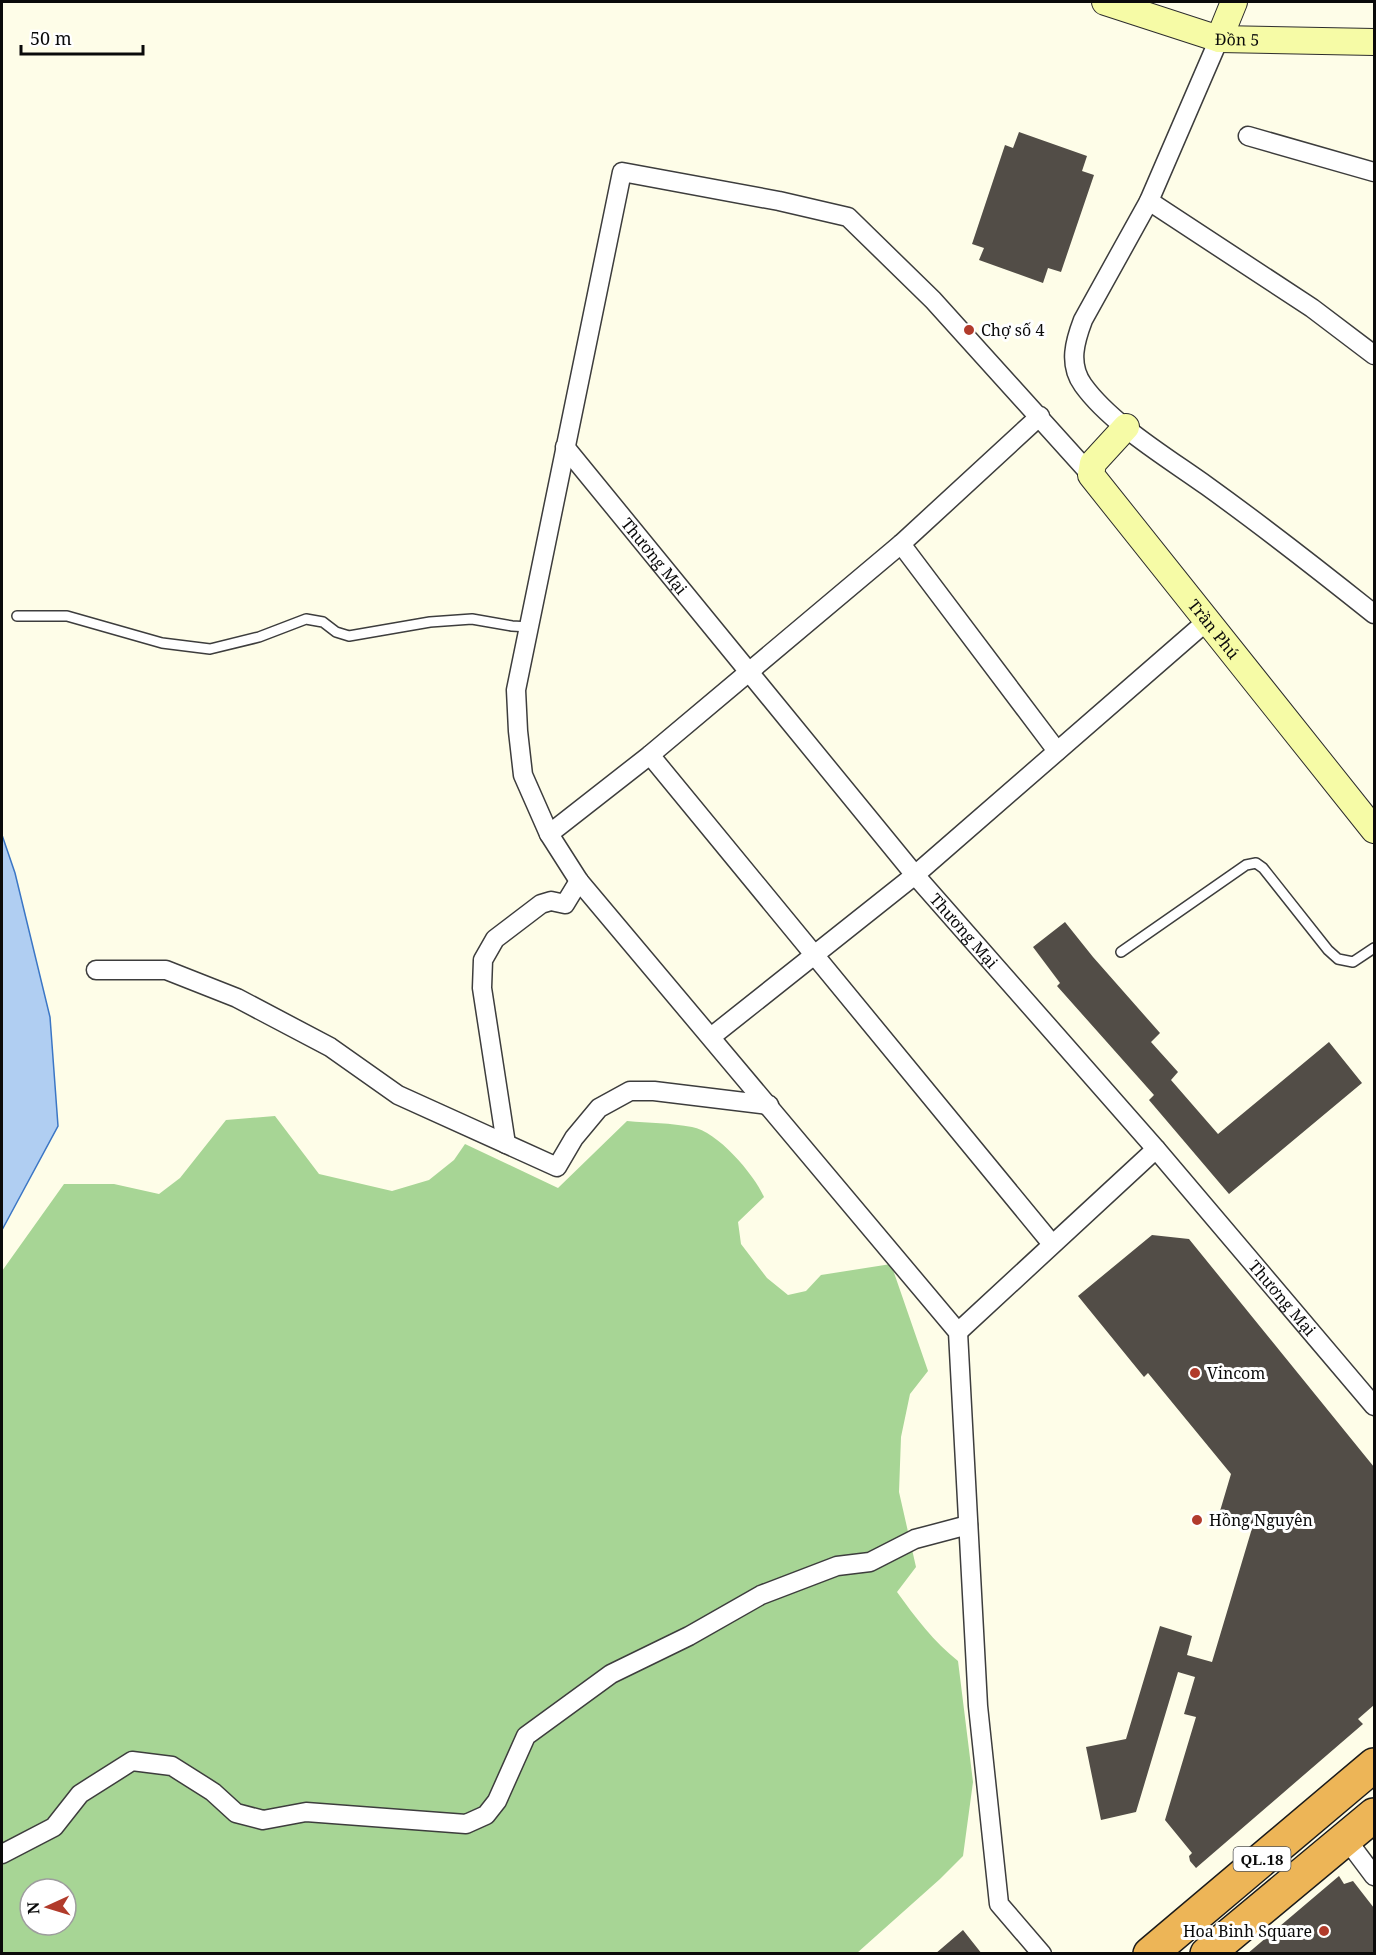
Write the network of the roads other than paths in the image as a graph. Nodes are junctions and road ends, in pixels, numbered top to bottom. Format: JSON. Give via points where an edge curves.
{"nodes":[{"id":1,"x":1105,"y":2,"type":"edge"},
{"id":2,"x":1234,"y":2,"type":"edge"},
{"id":3,"x":1219,"y":39,"type":"junction"},
{"id":4,"x":1374,"y":42,"type":"edge"},
{"id":5,"x":1248,"y":136,"type":"dead end"},
{"id":6,"x":1374,"y":172,"type":"edge"},
{"id":7,"x":1149,"y":201,"type":"junction"},
{"id":8,"x":1374,"y":355,"type":"edge"},
{"id":9,"x":1040,"y":416,"type":"junction"},
{"id":10,"x":1126,"y":427,"type":"junction"},
{"id":11,"x":566,"y":447,"type":"junction"},
{"id":12,"x":1091,"y":475,"type":"junction"},
{"id":13,"x":901,"y":544,"type":"junction"},
{"id":14,"x":1374,"y":614,"type":"edge"},
{"id":15,"x":17,"y":616,"type":"dead end"},
{"id":16,"x":1207,"y":621,"type":"junction"},
{"id":17,"x":529,"y":627,"type":"junction"},
{"id":18,"x":750,"y":672,"type":"junction"},
{"id":19,"x":1057,"y":751,"type":"junction"},
{"id":20,"x":650,"y":755,"type":"junction"},
{"id":21,"x":1374,"y":830,"type":"edge"},
{"id":22,"x":549,"y":834,"type":"junction"},
{"id":23,"x":915,"y":874,"type":"junction"},
{"id":24,"x":579,"y":881,"type":"junction"},
{"id":25,"x":1374,"y":948,"type":"edge"},
{"id":26,"x":1121,"y":952,"type":"dead end"},
{"id":27,"x":814,"y":954,"type":"junction"},
{"id":28,"x":96,"y":970,"type":"dead end"},
{"id":29,"x":711,"y":1037,"type":"junction"},
{"id":30,"x":769,"y":1105,"type":"junction"},
{"id":31,"x":506,"y":1144,"type":"junction"},
{"id":32,"x":1155,"y":1149,"type":"junction"},
{"id":33,"x":1052,"y":1244,"type":"junction"},
{"id":34,"x":958,"y":1332,"type":"junction"},
{"id":35,"x":1374,"y":1406,"type":"edge"},
{"id":36,"x":968,"y":1525,"type":"junction"},
{"id":37,"x":1374,"y":1765,"type":"edge"},
{"id":38,"x":1374,"y":1815,"type":"edge"},
{"id":39,"x":1347,"y":1840,"type":"junction"},
{"id":40,"x":1278,"y":1846,"type":"junction"},
{"id":41,"x":2,"y":1854,"type":"edge"},
{"id":42,"x":1302,"y":1875,"type":"junction"},
{"id":43,"x":1374,"y":1876,"type":"edge"},
{"id":44,"x":1042,"y":1953,"type":"edge"},
{"id":45,"x":1150,"y":1953,"type":"edge"},
{"id":46,"x":1207,"y":1953,"type":"edge"}],
"edges":[{"from":1,"to":3,"type":"street","name":"Đồn 5"},
{"from":2,"to":3,"type":"street"},
{"from":3,"to":4,"type":"street","name":"Đồn 5"},
{"from":3,"to":7,"type":"street"},
{"from":5,"to":6,"type":"street"},
{"from":7,"to":8,"type":"street","via":[[1312,308]]},
{"from":7,"to":10,"type":"street","via":[[1075,340],[1073,361],[1082,384]]},
{"from":9,"to":11,"type":"street","via":[[933,300],[848,217],[622,172]]},
{"from":9,"to":12,"type":"street"},
{"from":9,"to":13,"type":"street"},
{"from":10,"to":12,"type":"street","via":[[1093,463]]},
{"from":10,"to":14,"type":"street"},
{"from":11,"to":17,"type":"street"},
{"from":11,"to":18,"type":"street","name":"Thương Mại"},
{"from":12,"to":16,"type":"street","name":"Trần Phú"},
{"from":13,"to":18,"type":"street"},
{"from":13,"to":19,"type":"street"},
{"from":15,"to":17,"type":"lane","via":[[67,616],[162,643],[210,649],[260,637],[306,619],[323,622],[349,636],[472,619]]},
{"from":16,"to":19,"type":"street"},
{"from":16,"to":21,"type":"street","name":"Trần Phú"},
{"from":17,"to":22,"type":"street","via":[[516,690],[518,731],[523,775]]},
{"from":18,"to":20,"type":"street"},
{"from":18,"to":23,"type":"street","name":"Thương Mại"},
{"from":19,"to":23,"type":"street"},
{"from":20,"to":22,"type":"street"},
{"from":20,"to":27,"type":"street"},
{"from":22,"to":24,"type":"street"},
{"from":23,"to":27,"type":"street"},
{"from":23,"to":32,"type":"street","name":"Thương Mại"},
{"from":24,"to":29,"type":"street"},
{"from":24,"to":31,"type":"street","via":[[565,904],[541,904],[495,939],[483,960],[482,988]]},
{"from":25,"to":26,"type":"lane","via":[[1353,962],[1338,959],[1256,863],[1246,865]]},
{"from":27,"to":29,"type":"street"},
{"from":27,"to":33,"type":"street"},
{"from":28,"to":31,"type":"street","via":[[166,970],[237,998],[330,1047],[398,1095]]},
{"from":29,"to":30,"type":"street"},
{"from":30,"to":31,"type":"street","via":[[630,1091],[599,1108],[557,1167]]},
{"from":30,"to":34,"type":"street"},
{"from":32,"to":33,"type":"street"},
{"from":32,"to":35,"type":"street","name":"Thương Mại"},
{"from":33,"to":34,"type":"street"},
{"from":34,"to":36,"type":"street"},
{"from":36,"to":41,"type":"street","via":[[915,1539],[870,1562],[837,1566],[761,1595],[690,1636],[611,1674],[526,1736],[497,1801],[486,1815],[466,1824],[306,1812],[263,1820],[236,1813],[213,1792],[172,1766],[132,1761],[80,1794],[54,1827]]},
{"from":36,"to":44,"type":"street","via":[[978,1706],[999,1904]]},
{"from":37,"to":40,"type":"highway","number":"QL.18"},
{"from":38,"to":39,"type":"highway","number":"QL.18"},
{"from":39,"to":42,"type":"highway","number":"QL.18"},
{"from":39,"to":43,"type":"street"},
{"from":40,"to":42,"type":"highway"},
{"from":40,"to":45,"type":"highway","number":"QL.18"},
{"from":42,"to":46,"type":"highway","number":"QL.18"}]}
